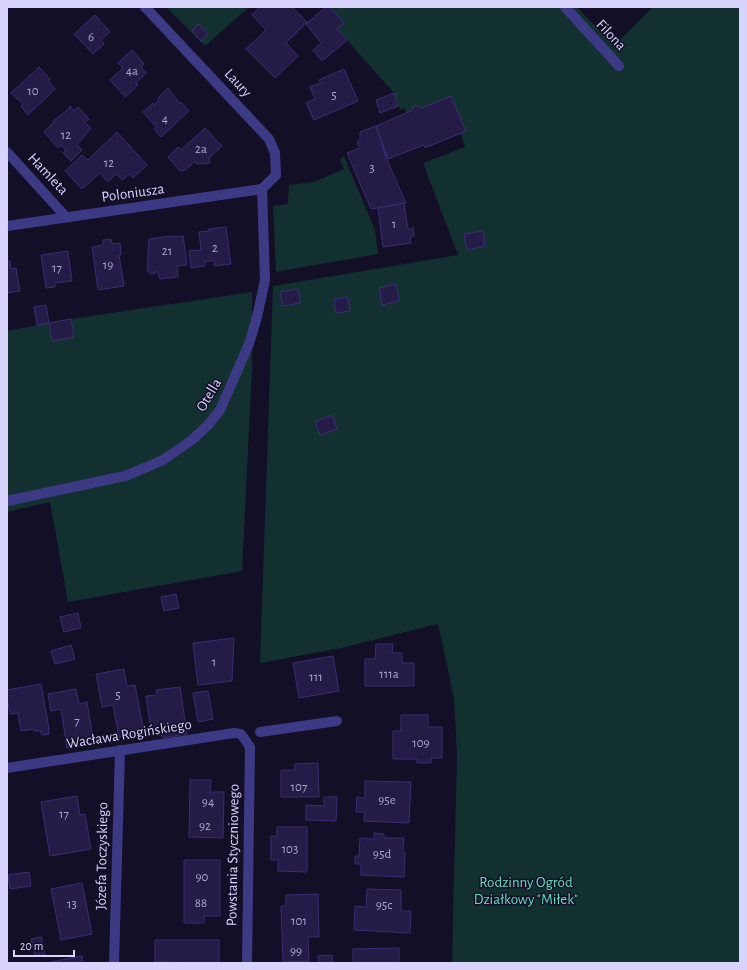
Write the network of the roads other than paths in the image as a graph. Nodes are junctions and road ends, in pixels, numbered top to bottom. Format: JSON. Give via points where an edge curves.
{"nodes":[{"id":1,"x":145,"y":7,"type":"edge"},
{"id":2,"x":565,"y":7,"type":"edge"},
{"id":3,"x":619,"y":66,"type":"dead end"},
{"id":4,"x":7,"y":152,"type":"edge"},
{"id":5,"x":262,"y":189,"type":"junction"},
{"id":6,"x":66,"y":217,"type":"junction"},
{"id":7,"x":7,"y":226,"type":"edge"},
{"id":8,"x":7,"y":501,"type":"edge"},
{"id":9,"x":337,"y":721,"type":"dead end"},
{"id":10,"x":260,"y":732,"type":"dead end"},
{"id":11,"x":250,"y":747,"type":"joint"},
{"id":12,"x":120,"y":750,"type":"junction"},
{"id":13,"x":7,"y":768,"type":"edge"},
{"id":14,"x":114,"y":963,"type":"edge"},
{"id":15,"x":247,"y":963,"type":"edge"}],
"edges":[{"from":1,"to":5,"type":"street","name":"Laury","via":[[270,139],[275,153],[276,175]]},
{"from":2,"to":3,"type":"street","name":"Filona"},
{"from":4,"to":6,"type":"street","name":"Hamleta"},
{"from":5,"to":6,"type":"street","name":"Poloniusza"},
{"from":5,"to":8,"type":"street","name":"Otella","via":[[264,280],[257,317],[249,344],[220,410],[209,424],[192,440],[163,460],[125,476]]},
{"from":6,"to":7,"type":"street","name":"Poloniusza"},
{"from":9,"to":10,"type":"street"},
{"from":11,"to":12,"type":"street","name":"Wacława Rogińskiego","via":[[241,734],[234,733]]},
{"from":11,"to":15,"type":"street","name":"Powstania Styczniowego"},
{"from":12,"to":13,"type":"street","name":"Wacława Rogińskiego"},
{"from":12,"to":14,"type":"street","name":"Józefa Toczyskiego"}]}
